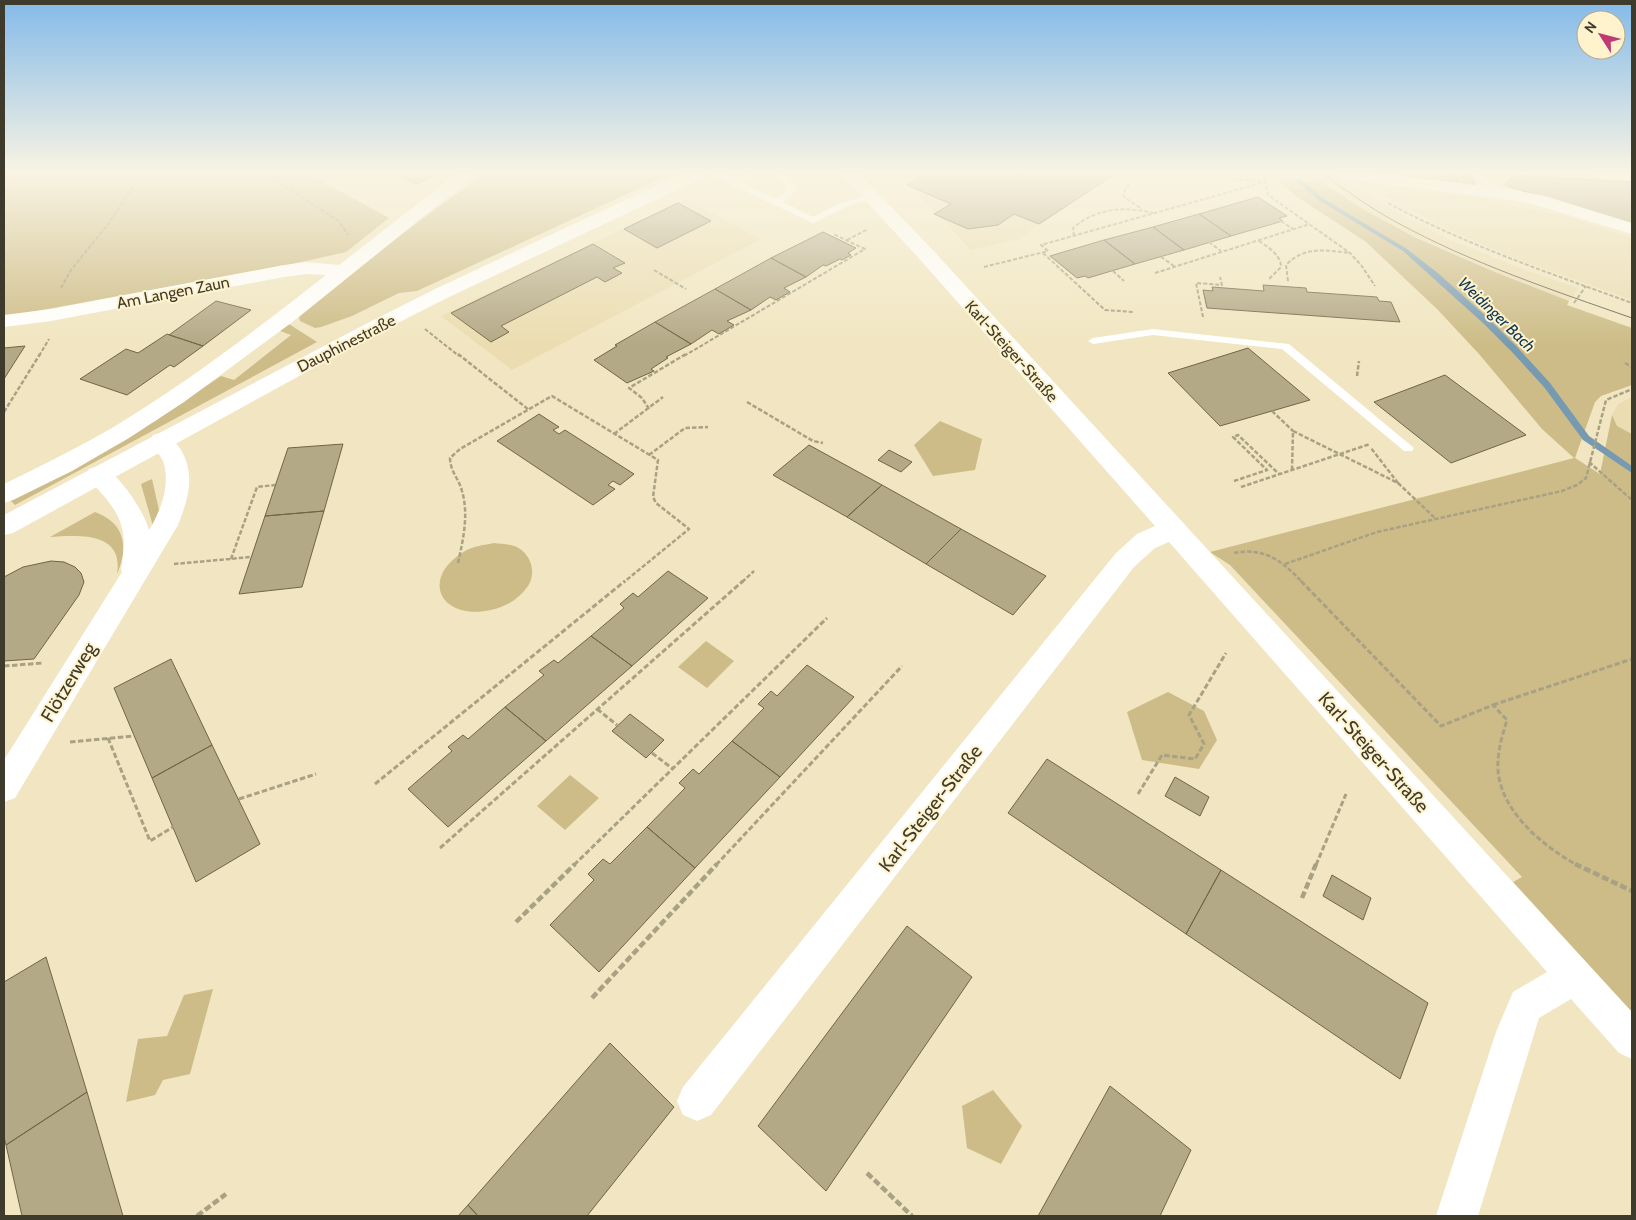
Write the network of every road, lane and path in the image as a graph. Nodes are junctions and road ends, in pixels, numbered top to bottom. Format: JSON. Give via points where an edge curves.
{"nodes":[{"id":1,"x":102,"y":231,"type":"edge"},
{"id":2,"x":346,"y":231,"type":"edge"},
{"id":3,"x":394,"y":231,"type":"edge"},
{"id":4,"x":574,"y":231,"type":"edge"},
{"id":5,"x":903,"y":231,"type":"edge"},
{"id":6,"x":1073,"y":231,"type":"edge"},
{"id":7,"x":1092,"y":231,"type":"edge"},
{"id":8,"x":1288,"y":231,"type":"edge"},
{"id":9,"x":1320,"y":231,"type":"edge"},
{"id":10,"x":1441,"y":231,"type":"edge"},
{"id":11,"x":832,"y":233,"type":"dead end"},
{"id":12,"x":1074,"y":236,"type":"junction"},
{"id":13,"x":1259,"y":240,"type":"junction"},
{"id":14,"x":349,"y":241,"type":"dead end"},
{"id":15,"x":1209,"y":242,"type":"dead end"},
{"id":16,"x":1222,"y":252,"type":"junction"},
{"id":17,"x":1042,"y":253,"type":"junction"},
{"id":18,"x":1350,"y":253,"type":"junction"},
{"id":19,"x":1162,"y":257,"type":"dead end"},
{"id":20,"x":1281,"y":264,"type":"junction"},
{"id":21,"x":1286,"y":265,"type":"junction"},
{"id":22,"x":1174,"y":266,"type":"junction"},
{"id":23,"x":984,"y":267,"type":"dead end"},
{"id":24,"x":654,"y":270,"type":"dead end"},
{"id":25,"x":342,"y":271,"type":"junction"},
{"id":26,"x":1113,"y":271,"type":"dead end"},
{"id":27,"x":1155,"y":273,"type":"dead end"},
{"id":28,"x":1220,"y":277,"type":"dead end"},
{"id":29,"x":1268,"y":280,"type":"dead end"},
{"id":30,"x":1124,"y":281,"type":"dead end"},
{"id":31,"x":1288,"y":281,"type":"dead end"},
{"id":32,"x":1374,"y":286,"type":"dead end"},
{"id":33,"x":1586,"y":286,"type":"junction"},
{"id":34,"x":686,"y":289,"type":"dead end"},
{"id":35,"x":1574,"y":303,"type":"dead end"},
{"id":36,"x":1632,"y":303,"type":"edge"},
{"id":37,"x":1135,"y":312,"type":"dead end"},
{"id":38,"x":1203,"y":317,"type":"dead end"},
{"id":39,"x":4,"y":321,"type":"edge"},
{"id":40,"x":51,"y":324,"type":"junction"},
{"id":41,"x":420,"y":325,"type":"dead end"},
{"id":42,"x":1093,"y":341,"type":"dead end"},
{"id":43,"x":1625,"y":363,"type":"dead end"},
{"id":44,"x":1632,"y":367,"type":"edge"},
{"id":45,"x":1632,"y":389,"type":"edge"},
{"id":46,"x":662,"y":397,"type":"dead end"},
{"id":47,"x":748,"y":402,"type":"dead end"},
{"id":48,"x":529,"y":410,"type":"junction"},
{"id":49,"x":649,"y":410,"type":"junction"},
{"id":50,"x":1272,"y":411,"type":"dead end"},
{"id":51,"x":4,"y":412,"type":"edge"},
{"id":52,"x":708,"y":427,"type":"dead end"},
{"id":53,"x":1293,"y":431,"type":"junction"},
{"id":54,"x":614,"y":434,"type":"junction"},
{"id":55,"x":1394,"y":436,"type":"junction"},
{"id":56,"x":160,"y":441,"type":"junction"},
{"id":57,"x":823,"y":443,"type":"dead end"},
{"id":58,"x":1368,"y":445,"type":"junction"},
{"id":59,"x":1408,"y":448,"type":"dead end"},
{"id":60,"x":1339,"y":454,"type":"junction"},
{"id":61,"x":649,"y":455,"type":"junction"},
{"id":62,"x":1589,"y":462,"type":"junction"},
{"id":63,"x":1292,"y":470,"type":"junction"},
{"id":64,"x":1256,"y":474,"type":"junction"},
{"id":65,"x":1279,"y":474,"type":"junction"},
{"id":66,"x":98,"y":475,"type":"junction"},
{"id":67,"x":1263,"y":480,"type":"junction"},
{"id":68,"x":1234,"y":481,"type":"dead end"},
{"id":69,"x":1398,"y":482,"type":"junction"},
{"id":70,"x":275,"y":485,"type":"dead end"},
{"id":71,"x":1241,"y":487,"type":"dead end"},
{"id":72,"x":4,"y":494,"type":"edge"},
{"id":73,"x":1632,"y":500,"type":"edge"},
{"id":74,"x":1436,"y":519,"type":"junction"},
{"id":75,"x":4,"y":526,"type":"edge"},
{"id":76,"x":1174,"y":529,"type":"junction"},
{"id":77,"x":1232,"y":554,"type":"dead end"},
{"id":78,"x":251,"y":557,"type":"dead end"},
{"id":79,"x":231,"y":559,"type":"junction"},
{"id":80,"x":166,"y":564,"type":"dead end"},
{"id":81,"x":458,"y":564,"type":"dead end"},
{"id":82,"x":1285,"y":564,"type":"junction"},
{"id":83,"x":754,"y":571,"type":"dead end"},
{"id":84,"x":133,"y":576,"type":"junction"},
{"id":85,"x":827,"y":618,"type":"dead end"},
{"id":86,"x":1226,"y":653,"type":"dead end"},
{"id":87,"x":1632,"y":658,"type":"edge"},
{"id":88,"x":47,"y":663,"type":"dead end"},
{"id":89,"x":4,"y":666,"type":"edge"},
{"id":90,"x":902,"y":666,"type":"dead end"},
{"id":91,"x":1493,"y":705,"type":"junction"},
{"id":92,"x":596,"y":710,"type":"junction"},
{"id":93,"x":617,"y":726,"type":"dead end"},
{"id":94,"x":134,"y":736,"type":"dead end"},
{"id":95,"x":108,"y":738,"type":"junction"},
{"id":96,"x":65,"y":742,"type":"dead end"},
{"id":97,"x":652,"y":752,"type":"dead end"},
{"id":98,"x":673,"y":769,"type":"junction"},
{"id":99,"x":316,"y":774,"type":"dead end"},
{"id":100,"x":375,"y":784,"type":"dead end"},
{"id":101,"x":4,"y":788,"type":"edge"},
{"id":102,"x":1138,"y":794,"type":"dead end"},
{"id":103,"x":1346,"y":794,"type":"dead end"},
{"id":104,"x":239,"y":799,"type":"dead end"},
{"id":105,"x":173,"y":827,"type":"dead end"},
{"id":106,"x":440,"y":848,"type":"dead end"},
{"id":107,"x":1632,"y":892,"type":"edge"},
{"id":108,"x":1302,"y":898,"type":"dead end"},
{"id":109,"x":516,"y":922,"type":"dead end"},
{"id":110,"x":1575,"y":976,"type":"junction"},
{"id":111,"x":592,"y":998,"type":"dead end"},
{"id":112,"x":1632,"y":1040,"type":"edge"},
{"id":113,"x":697,"y":1101,"type":"dead end"},
{"id":114,"x":867,"y":1173,"type":"dead end"},
{"id":115,"x":226,"y":1194,"type":"dead end"},
{"id":116,"x":197,"y":1216,"type":"edge"},
{"id":117,"x":912,"y":1216,"type":"edge"},
{"id":118,"x":1458,"y":1216,"type":"edge"}],
"edges":[{"from":1,"to":40,"type":"path","via":[[62,286]]},
{"from":2,"to":14,"type":"path"},
{"from":3,"to":25,"type":"street"},
{"from":4,"to":56,"type":"street","name":"Dauphinestraße","via":[[442,293]]},
{"from":5,"to":76,"type":"street","name":"Karl-Steiger-Straße"},
{"from":6,"to":12,"type":"path"},
{"from":7,"to":12,"type":"path"},
{"from":8,"to":13,"type":"path"},
{"from":9,"to":18,"type":"path"},
{"from":10,"to":33,"type":"path","via":[[1505,258]]},
{"from":11,"to":49,"type":"path","via":[[865,250],[629,388],[642,398]]},
{"from":12,"to":17,"type":"path","via":[[1041,245],[1048,251]]},
{"from":13,"to":16,"type":"path"},
{"from":13,"to":20,"type":"path","via":[[1278,256]]},
{"from":15,"to":16,"type":"path"},
{"from":16,"to":22,"type":"path"},
{"from":17,"to":23,"type":"path"},
{"from":17,"to":37,"type":"path","via":[[1106,310]]},
{"from":18,"to":21,"type":"path","via":[[1309,250],[1299,252]]},
{"from":18,"to":32,"type":"path"},
{"from":19,"to":22,"type":"path"},
{"from":20,"to":21,"type":"path"},
{"from":20,"to":29,"type":"path"},
{"from":21,"to":31,"type":"path"},
{"from":22,"to":27,"type":"path"},
{"from":24,"to":34,"type":"path"},
{"from":25,"to":40,"type":"street","name":"Am Langen Zaun","via":[[306,268],[284,271]]},
{"from":25,"to":72,"type":"street","via":[[183,392],[126,429]]},
{"from":26,"to":30,"type":"path"},
{"from":28,"to":38,"type":"path","via":[[1222,285],[1196,283]]},
{"from":33,"to":35,"type":"path"},
{"from":33,"to":36,"type":"path"},
{"from":39,"to":40,"type":"street","name":"Am Langen Zaun"},
{"from":40,"to":51,"type":"path","via":[[38,358]]},
{"from":41,"to":48,"type":"path"},
{"from":42,"to":55,"type":"lane","via":[[1152,332],[1285,346]]},
{"from":43,"to":44,"type":"path"},
{"from":45,"to":62,"type":"path","via":[[1606,400]]},
{"from":46,"to":49,"type":"path"},
{"from":47,"to":57,"type":"path"},
{"from":48,"to":54,"type":"path","via":[[552,396]]},
{"from":48,"to":81,"type":"path","via":[[450,458],[452,474],[463,492],[466,522]]},
{"from":49,"to":54,"type":"path"},
{"from":50,"to":53,"type":"path"},
{"from":52,"to":61,"type":"path","via":[[685,428]]},
{"from":53,"to":60,"type":"path"},
{"from":53,"to":63,"type":"path"},
{"from":54,"to":61,"type":"path"},
{"from":55,"to":58,"type":"path"},
{"from":55,"to":59,"type":"lane"},
{"from":56,"to":66,"type":"street","name":"Dauphinestraße"},
{"from":56,"to":84,"type":"street","name":"Flötzerweg","via":[[176,464],[179,475],[177,496],[165,525]]},
{"from":58,"to":60,"type":"path"},
{"from":58,"to":69,"type":"path"},
{"from":60,"to":63,"type":"path"},
{"from":60,"to":69,"type":"path"},
{"from":61,"to":100,"type":"path","via":[[658,460],[653,497],[656,503],[689,530]]},
{"from":62,"to":73,"type":"path"},
{"from":62,"to":74,"type":"path","via":[[1586,478],[1562,491]]},
{"from":63,"to":65,"type":"path"},
{"from":64,"to":65,"type":"path","via":[[1268,470],[1233,437],[1238,435]]},
{"from":64,"to":67,"type":"path"},
{"from":64,"to":68,"type":"path"},
{"from":65,"to":67,"type":"path"},
{"from":66,"to":75,"type":"street","name":"Dauphinestraße"},
{"from":66,"to":84,"type":"street","name":"Flötzerweg","via":[[133,520],[138,545]]},
{"from":67,"to":71,"type":"path"},
{"from":69,"to":74,"type":"path"},
{"from":70,"to":79,"type":"path","via":[[257,487]]},
{"from":74,"to":82,"type":"path","via":[[1347,541]]},
{"from":76,"to":110,"type":"street","name":"Karl-Steiger-Straße"},
{"from":76,"to":113,"type":"street","name":"Karl-Steiger-Straße","via":[[1146,541],[1125,560]]},
{"from":77,"to":82,"type":"path","via":[[1254,551]]},
{"from":78,"to":79,"type":"path"},
{"from":79,"to":80,"type":"path"},
{"from":82,"to":91,"type":"path","via":[[1441,726]]},
{"from":83,"to":92,"type":"path"},
{"from":84,"to":101,"type":"street","name":"Flötzerweg"},
{"from":85,"to":98,"type":"path"},
{"from":86,"to":102,"type":"path","via":[[1189,715],[1204,744],[1196,760],[1162,755]]},
{"from":87,"to":91,"type":"path"},
{"from":88,"to":89,"type":"path"},
{"from":90,"to":111,"type":"path"},
{"from":91,"to":107,"type":"path","via":[[1507,720],[1498,760],[1501,786],[1512,807],[1536,834],[1568,859],[1599,878]]},
{"from":92,"to":93,"type":"path"},
{"from":92,"to":106,"type":"path"},
{"from":94,"to":95,"type":"path"},
{"from":95,"to":96,"type":"path"},
{"from":95,"to":105,"type":"path","via":[[150,841]]},
{"from":97,"to":98,"type":"path"},
{"from":98,"to":109,"type":"path"},
{"from":99,"to":104,"type":"path"},
{"from":103,"to":108,"type":"path"},
{"from":110,"to":112,"type":"street","name":"Karl-Steiger-Straße"},
{"from":110,"to":118,"type":"street","via":[[1526,1005]]},
{"from":114,"to":117,"type":"path"},
{"from":115,"to":116,"type":"path"}]}
